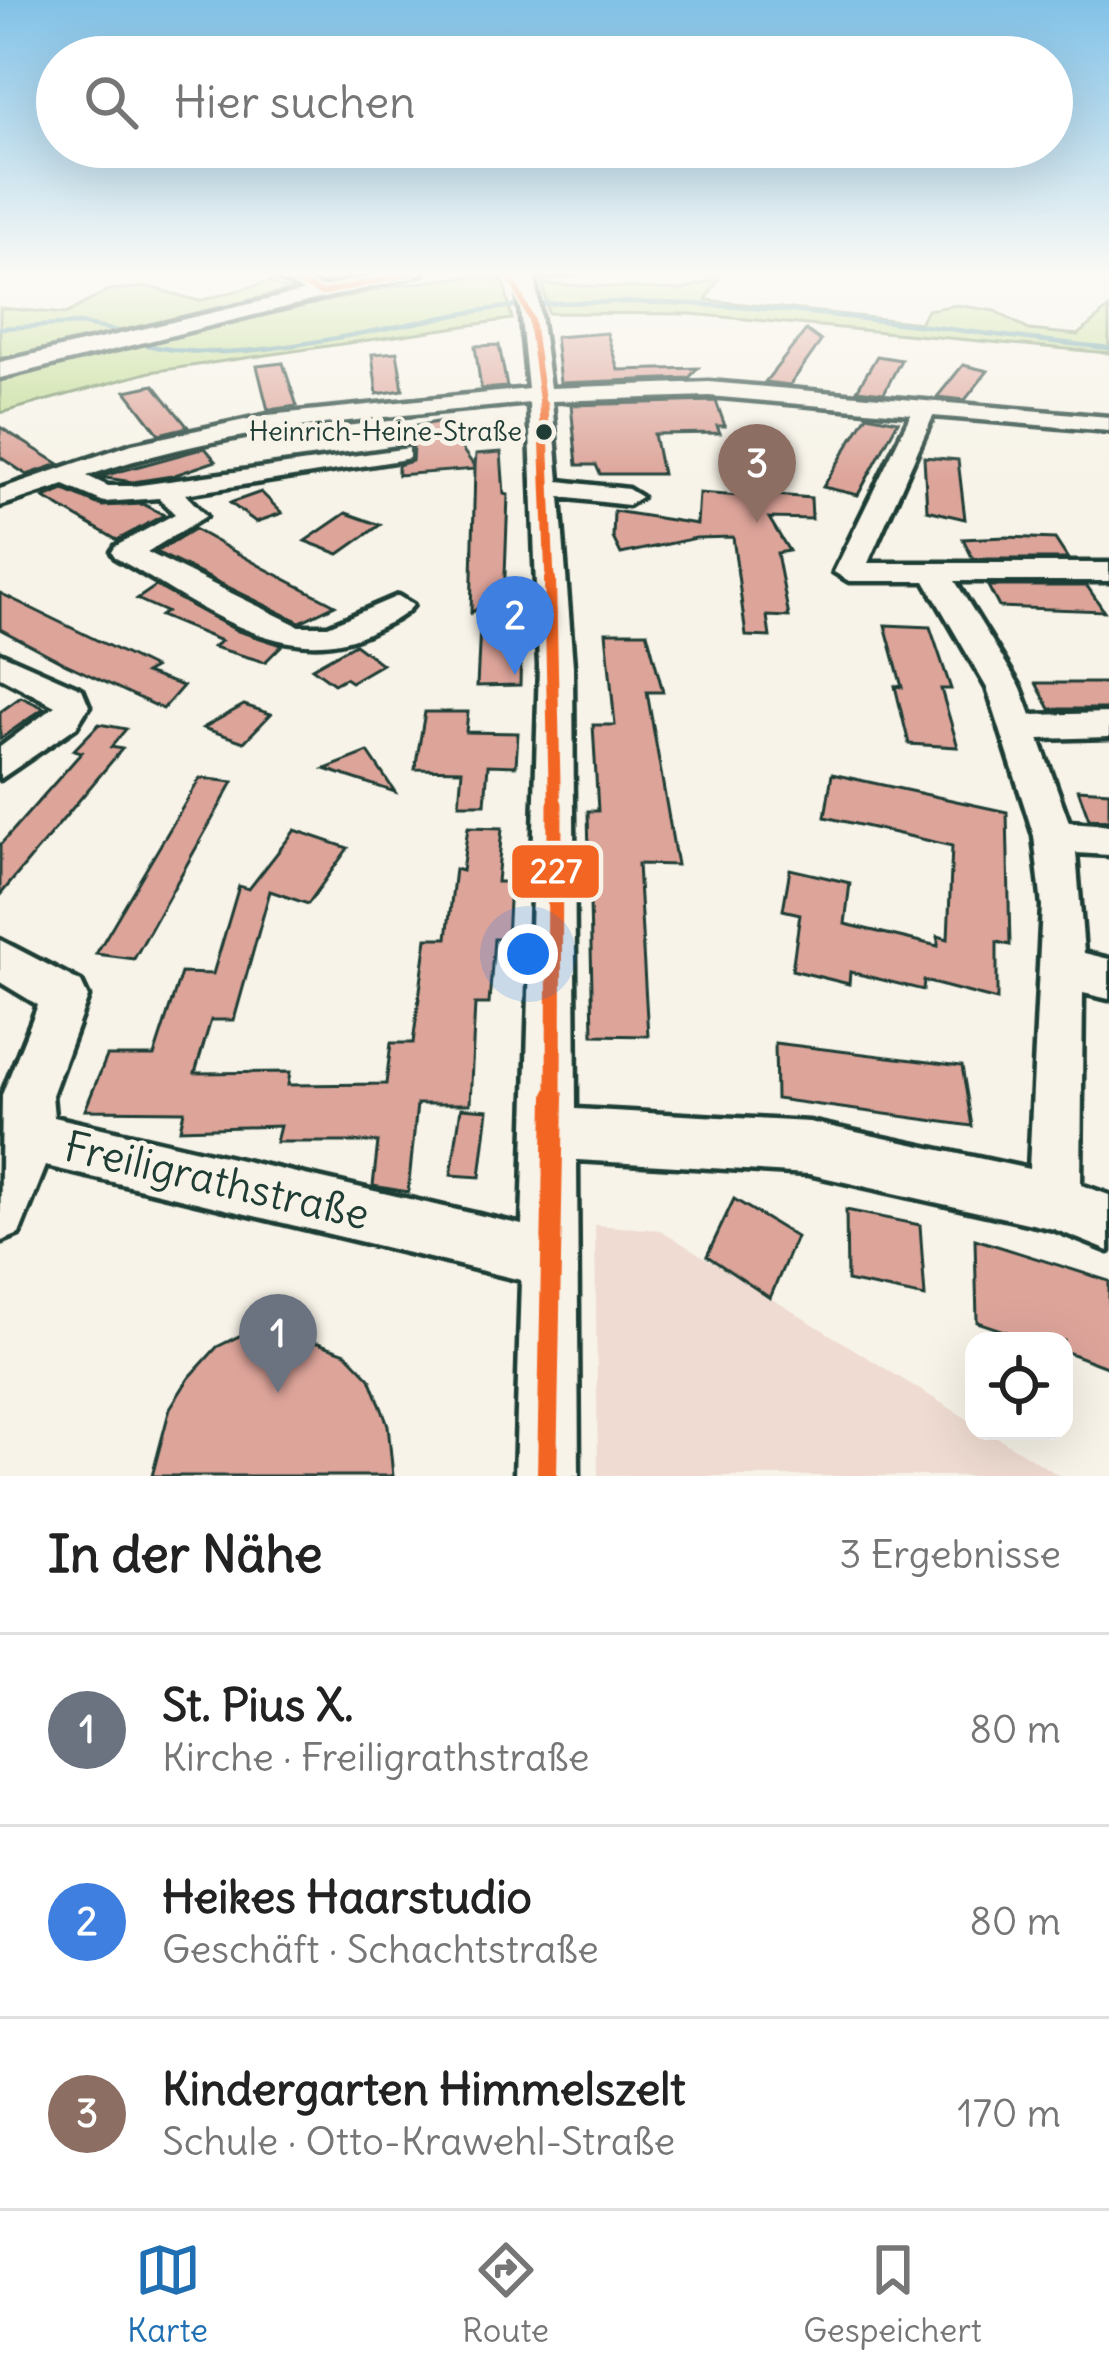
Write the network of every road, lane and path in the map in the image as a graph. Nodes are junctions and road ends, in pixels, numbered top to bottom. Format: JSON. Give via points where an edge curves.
{"nodes":[{"id":1,"x":118,"y":342,"type":"edge"},
{"id":2,"x":530,"y":342,"type":"edge"},
{"id":3,"x":0,"y":370,"type":"edge"},
{"id":4,"x":540,"y":395,"type":"junction"},
{"id":5,"x":926,"y":408,"type":"junction"},
{"id":6,"x":1109,"y":424,"type":"edge"},
{"id":7,"x":400,"y":453,"type":"dead end"},
{"id":8,"x":62,"y":474,"type":"junction"},
{"id":9,"x":547,"y":488,"type":"junction"},
{"id":10,"x":165,"y":489,"type":"junction"},
{"id":11,"x":628,"y":497,"type":"dead end"},
{"id":12,"x":0,"y":498,"type":"edge"},
{"id":13,"x":1109,"y":572,"type":"edge"},
{"id":14,"x":935,"y":573,"type":"junction"},
{"id":15,"x":398,"y":605,"type":"dead end"},
{"id":16,"x":0,"y":664,"type":"edge"},
{"id":17,"x":1109,"y":725,"type":"edge"},
{"id":18,"x":1019,"y":727,"type":"junction"},
{"id":19,"x":0,"y":766,"type":"edge"},
{"id":20,"x":1054,"y":836,"type":"junction"},
{"id":21,"x":1109,"y":840,"type":"edge"},
{"id":22,"x":0,"y":959,"type":"edge"},
{"id":23,"x":1058,"y":967,"type":"junction"},
{"id":24,"x":1109,"y":979,"type":"edge"},
{"id":25,"x":548,"y":1133,"type":"junction"},
{"id":26,"x":31,"y":1137,"type":"junction"},
{"id":27,"x":1054,"y":1202,"type":"junction"},
{"id":28,"x":0,"y":1215,"type":"edge"},
{"id":29,"x":1109,"y":1223,"type":"edge"},
{"id":30,"x":549,"y":1259,"type":"junction"},
{"id":31,"x":547,"y":1476,"type":"edge"}],
"edges":[{"from":1,"to":3,"type":"main road"},
{"from":2,"to":4,"type":"street"},
{"from":4,"to":5,"type":"street","via":[[709,389]]},
{"from":4,"to":8,"type":"street","via":[[268,422]]},
{"from":4,"to":9,"type":"street"},
{"from":5,"to":6,"type":"street"},
{"from":5,"to":14,"type":"street","via":[[849,572]]},
{"from":7,"to":10,"type":"street"},
{"from":8,"to":10,"type":"street","via":[[104,494]]},
{"from":8,"to":12,"type":"street"},
{"from":9,"to":11,"type":"street"},
{"from":9,"to":25,"type":"street","via":[[556,666]]},
{"from":10,"to":15,"type":"street","via":[[192,516],[125,552],[310,638],[349,630]]},
{"from":13,"to":14,"type":"street"},
{"from":14,"to":18,"type":"street"},
{"from":16,"to":19,"type":"street","via":[[70,697],[72,706]]},
{"from":17,"to":18,"type":"street"},
{"from":18,"to":20,"type":"street"},
{"from":20,"to":21,"type":"street"},
{"from":20,"to":23,"type":"street","via":[[1064,906]]},
{"from":22,"to":26,"type":"street","name":"Freiligrathstraße","via":[[65,997],[27,1095]]},
{"from":23,"to":24,"type":"street"},
{"from":23,"to":27,"type":"street"},
{"from":25,"to":27,"type":"street","via":[[809,1148]]},
{"from":25,"to":30,"type":"street"},
{"from":26,"to":28,"type":"street"},
{"from":26,"to":30,"type":"street","name":"Freiligrathstraße"},
{"from":27,"to":29,"type":"street"},
{"from":30,"to":31,"type":"street"}]}
